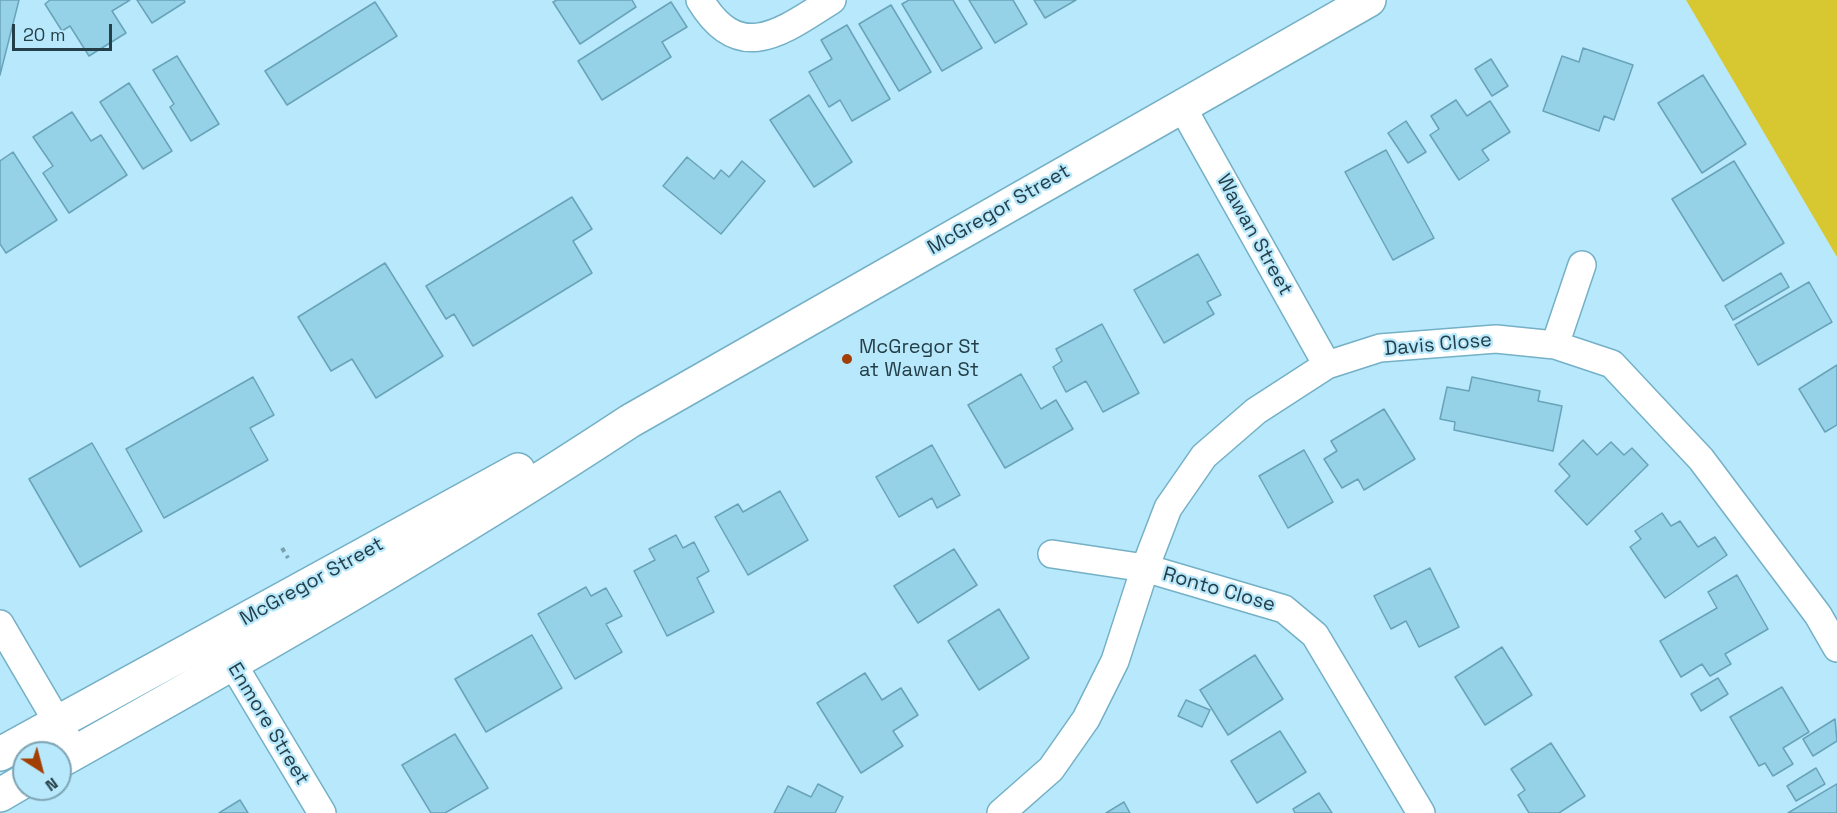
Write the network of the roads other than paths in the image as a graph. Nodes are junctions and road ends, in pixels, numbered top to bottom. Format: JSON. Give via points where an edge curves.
{"nodes":[{"id":1,"x":700,"y":0,"type":"edge"},
{"id":2,"x":832,"y":0,"type":"edge"},
{"id":3,"x":1369,"y":0,"type":"edge"},
{"id":4,"x":1181,"y":105,"type":"junction"},
{"id":5,"x":1582,"y":265,"type":"dead end"},
{"id":6,"x":1555,"y":345,"type":"junction"},
{"id":7,"x":1327,"y":365,"type":"junction"},
{"id":8,"x":630,"y":421,"type":"junction"},
{"id":9,"x":1052,"y":554,"type":"dead end"},
{"id":10,"x":1145,"y":568,"type":"junction"},
{"id":11,"x":0,"y":624,"type":"edge"},
{"id":12,"x":215,"y":635,"type":"junction"},
{"id":13,"x":1837,"y":648,"type":"edge"},
{"id":14,"x":232,"y":664,"type":"junction"},
{"id":15,"x":57,"y":721,"type":"junction"},
{"id":16,"x":63,"y":741,"type":"edge"},
{"id":17,"x":0,"y":753,"type":"edge"},
{"id":18,"x":72,"y":755,"type":"edge"},
{"id":19,"x":322,"y":813,"type":"edge"},
{"id":20,"x":1001,"y":813,"type":"edge"},
{"id":21,"x":1421,"y":813,"type":"edge"}],
"edges":[{"from":1,"to":2,"type":"street","via":[[708,14],[728,31],[755,39],[780,32]]},
{"from":3,"to":4,"type":"main road","name":"McGregor Street"},
{"from":4,"to":7,"type":"street","name":"Wawan Street"},
{"from":4,"to":8,"type":"main road","name":"McGregor Street"},
{"from":5,"to":6,"type":"street"},
{"from":6,"to":7,"type":"street","name":"Davis Close","via":[[1496,339],[1380,348]]},
{"from":6,"to":13,"type":"street","name":"Davis Close","via":[[1612,364],[1685,441],[1818,615]]},
{"from":7,"to":10,"type":"street","name":"Davis Close","via":[[1256,411],[1203,456],[1168,508]]},
{"from":8,"to":12,"type":"main road","name":"McGregor Street","via":[[512,472]]},
{"from":8,"to":14,"type":"main road","name":"McGregor Street","via":[[524,491]]},
{"from":9,"to":10,"type":"street","name":"Ronto Close"},
{"from":10,"to":20,"type":"street","name":"Davis Close","via":[[1115,661],[1086,719],[1051,769]]},
{"from":10,"to":21,"type":"street","name":"Ronto Close","via":[[1284,609],[1315,635]]},
{"from":11,"to":15,"type":"street"},
{"from":12,"to":14,"type":"street","name":"Enmore Street"},
{"from":12,"to":15,"type":"main road","name":"McGregor Street"},
{"from":14,"to":18,"type":"main road","name":"McGregor Street"},
{"from":14,"to":19,"type":"street","name":"Enmore Street"},
{"from":15,"to":16,"type":"street"},
{"from":15,"to":17,"type":"main road","name":"McGregor Street"}]}
